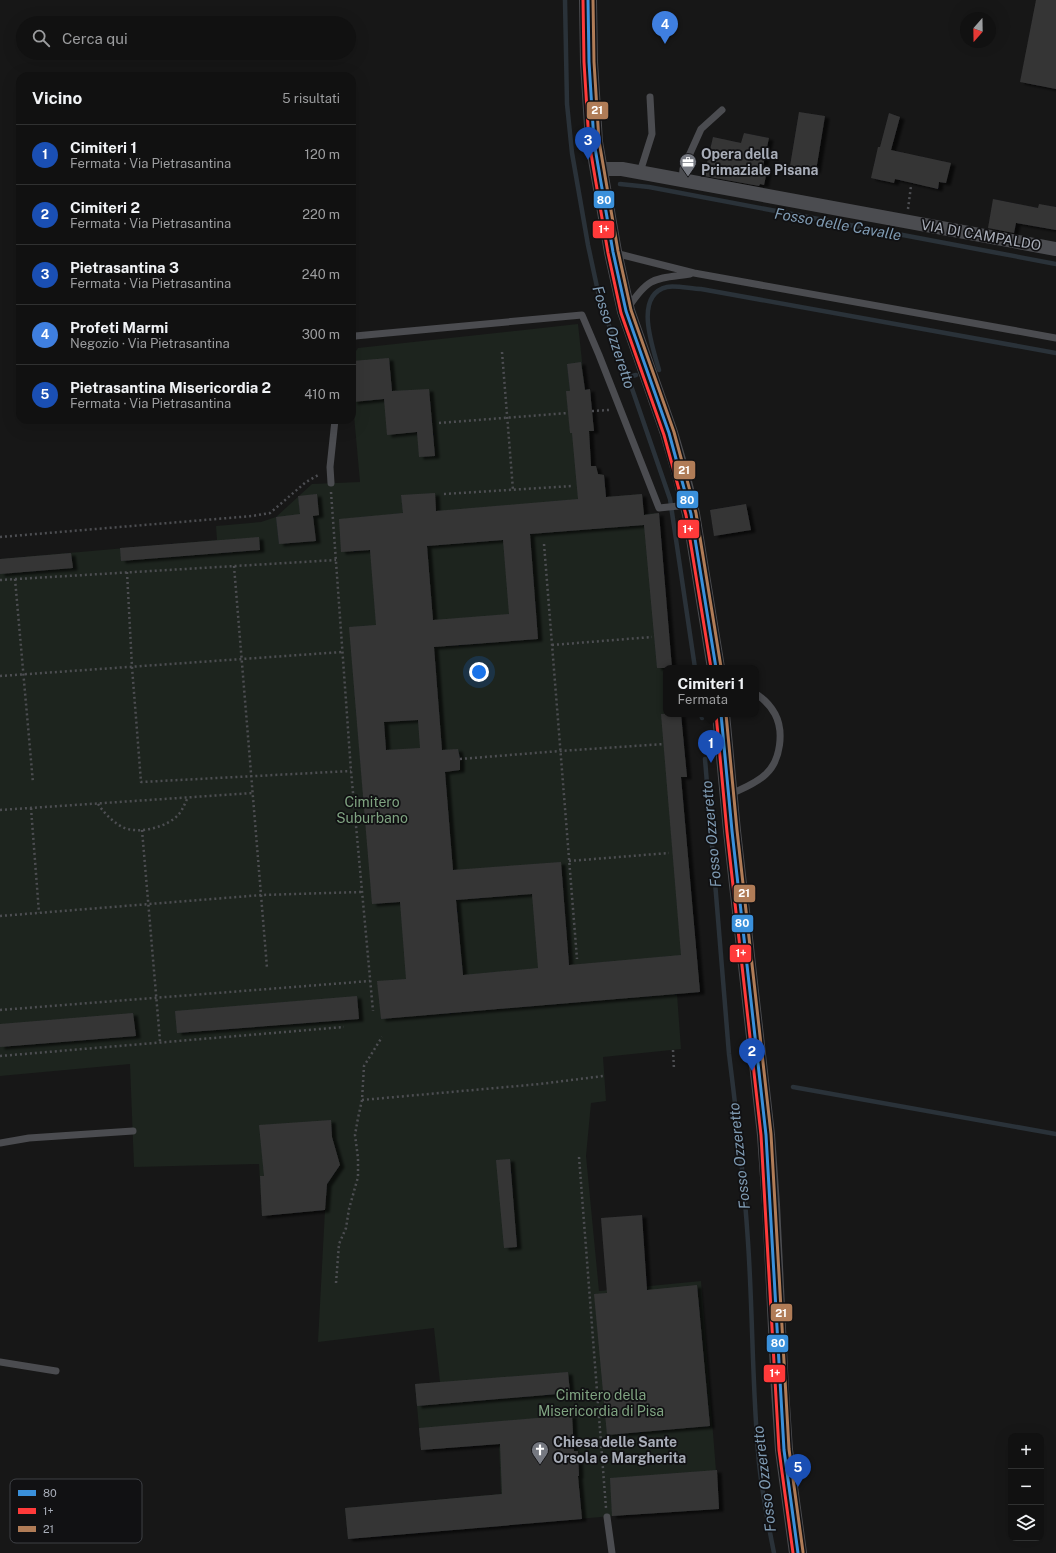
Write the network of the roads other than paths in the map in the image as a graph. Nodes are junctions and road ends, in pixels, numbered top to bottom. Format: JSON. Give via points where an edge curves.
{"nodes":[{"id":1,"x":588,"y":0,"type":"edge"},
{"id":2,"x":650,"y":97,"type":"dead end"},
{"id":3,"x":722,"y":110,"type":"dead end"},
{"id":4,"x":599,"y":169,"type":"junction"},
{"id":5,"x":640,"y":172,"type":"junction"},
{"id":6,"x":682,"y":180,"type":"junction"},
{"id":7,"x":1056,"y":249,"type":"edge"},
{"id":8,"x":613,"y":252,"type":"junction"},
{"id":9,"x":694,"y":273,"type":"junction"},
{"id":10,"x":626,"y":311,"type":"junction"},
{"id":11,"x":356,"y":336,"type":"edge"},
{"id":12,"x":1056,"y":338,"type":"edge"},
{"id":13,"x":335,"y":424,"type":"edge"},
{"id":14,"x":331,"y":483,"type":"road end"},
{"id":15,"x":684,"y":505,"type":"junction"},
{"id":16,"x":716,"y":665,"type":"edge"},
{"id":17,"x":759,"y":696,"type":"edge"},
{"id":18,"x":721,"y":717,"type":"edge"},
{"id":19,"x":728,"y":795,"type":"junction"},
{"id":20,"x":133,"y":1131,"type":"dead end"},
{"id":21,"x":0,"y":1143,"type":"edge"},
{"id":22,"x":0,"y":1362,"type":"edge"},
{"id":23,"x":56,"y":1371,"type":"dead end"},
{"id":24,"x":607,"y":1517,"type":"road end"},
{"id":25,"x":612,"y":1553,"type":"edge"},
{"id":26,"x":798,"y":1553,"type":"edge"}],
"edges":[{"from":1,"to":4,"type":"street","via":[[594,142]]},
{"from":2,"to":5,"type":"lane","via":[[652,134]]},
{"from":3,"to":6,"type":"lane","via":[[701,129],[683,169]]},
{"from":4,"to":5,"type":"street","name":"VIA DI CAMPALDO"},
{"from":4,"to":8,"type":"street"},
{"from":5,"to":6,"type":"street","name":"VIA DI CAMPALDO"},
{"from":6,"to":7,"type":"street","name":"VIA DI CAMPALDO"},
{"from":8,"to":9,"type":"lane"},
{"from":8,"to":10,"type":"street"},
{"from":9,"to":10,"type":"lane","via":[[656,279],[639,292]]},
{"from":9,"to":12,"type":"lane"},
{"from":10,"to":15,"type":"street","via":[[681,474]]},
{"from":11,"to":15,"type":"lane","via":[[582,315],[659,508]]},
{"from":13,"to":14,"type":"lane"},
{"from":15,"to":16,"type":"street","via":[[710,624]]},
{"from":17,"to":19,"type":"lane","via":[[776,715],[780,735],[776,758],[767,774]]},
{"from":18,"to":19,"type":"street"},
{"from":19,"to":26,"type":"street","via":[[765,1127],[772,1205],[784,1450]]},
{"from":20,"to":21,"type":"lane","via":[[29,1138]]},
{"from":22,"to":23,"type":"lane"},
{"from":24,"to":25,"type":"lane"}]}
